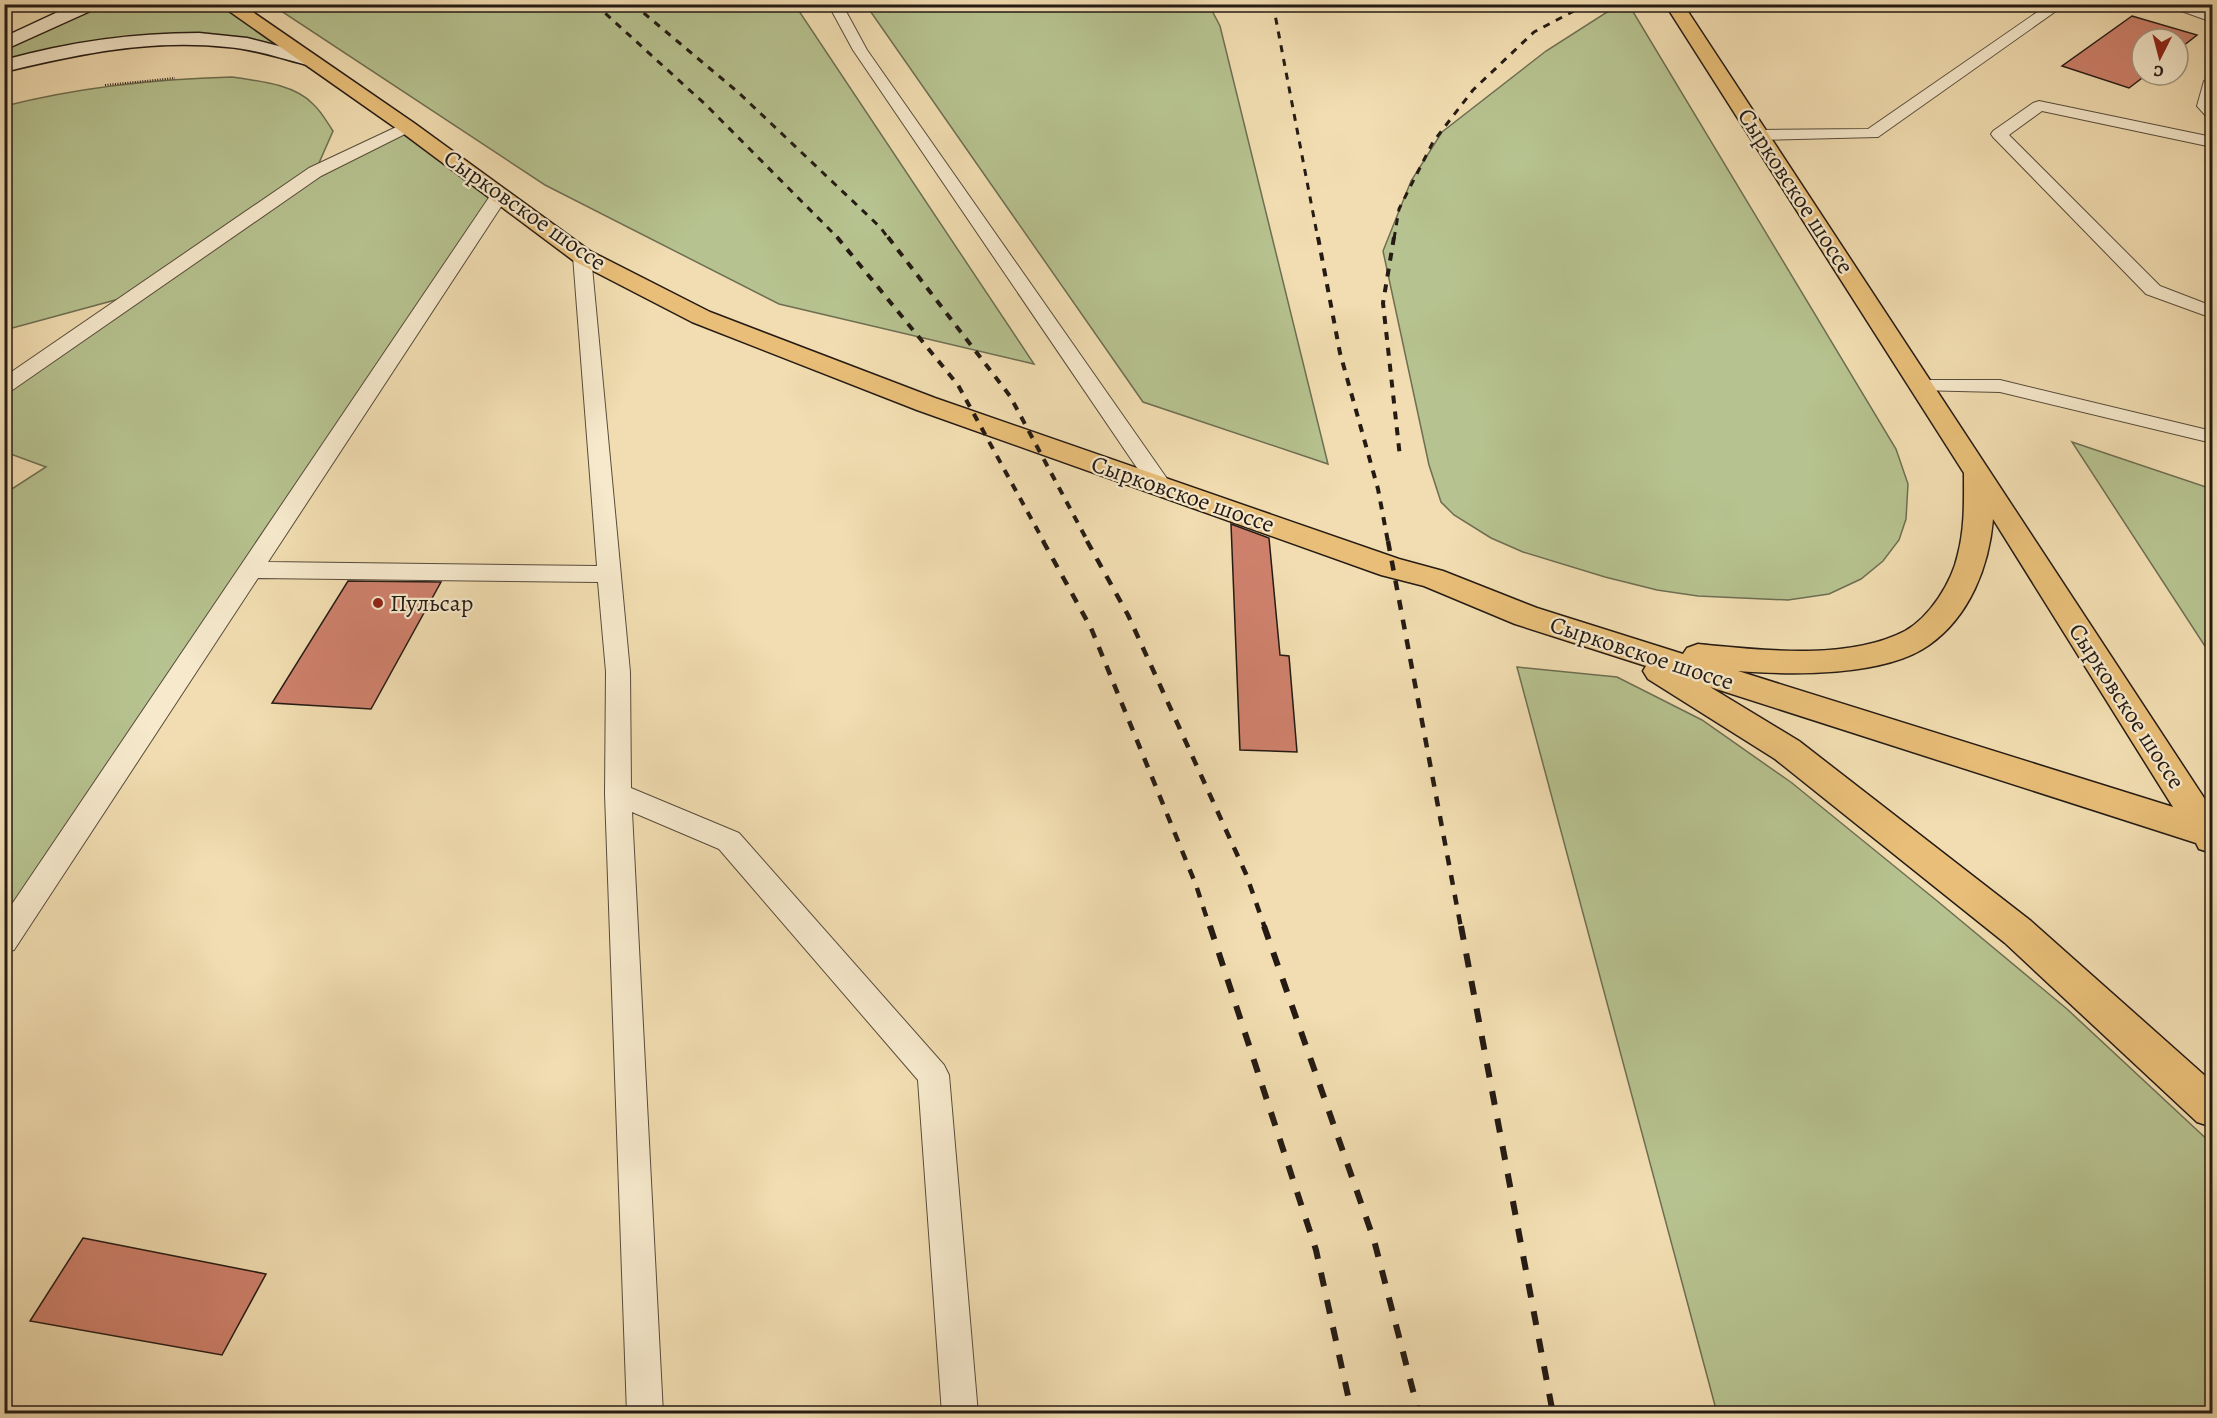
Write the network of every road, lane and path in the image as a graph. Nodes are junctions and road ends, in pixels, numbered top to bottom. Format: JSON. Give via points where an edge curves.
{"nodes":[{"id":1,"x":91,"y":4,"type":"edge"},
{"id":2,"x":228,"y":4,"type":"edge"},
{"id":3,"x":835,"y":4,"type":"edge"},
{"id":4,"x":1674,"y":4,"type":"edge"},
{"id":5,"x":2059,"y":4,"type":"edge"},
{"id":6,"x":2169,"y":4,"type":"edge"},
{"id":7,"x":2212,"y":18,"type":"edge"},
{"id":8,"x":4,"y":44,"type":"edge"},
{"id":9,"x":307,"y":59,"type":"junction"},
{"id":10,"x":4,"y":66,"type":"edge"},
{"id":11,"x":175,"y":78,"type":"dead end"},
{"id":12,"x":2212,"y":81,"type":"edge"},
{"id":13,"x":104,"y":85,"type":"dead end"},
{"id":14,"x":2212,"y":113,"type":"edge"},
{"id":15,"x":407,"y":127,"type":"junction"},
{"id":16,"x":1759,"y":135,"type":"junction"},
{"id":17,"x":2212,"y":142,"type":"edge"},
{"id":18,"x":500,"y":196,"type":"junction"},
{"id":19,"x":582,"y":256,"type":"junction"},
{"id":20,"x":2212,"y":312,"type":"edge"},
{"id":21,"x":1923,"y":386,"type":"junction"},
{"id":22,"x":4,"y":387,"type":"edge"},
{"id":23,"x":2212,"y":438,"type":"edge"},
{"id":24,"x":1978,"y":472,"type":"junction"},
{"id":25,"x":1160,"y":485,"type":"junction"},
{"id":26,"x":253,"y":570,"type":"junction"},
{"id":27,"x":609,"y":574,"type":"junction"},
{"id":28,"x":1617,"y":645,"type":"junction"},
{"id":29,"x":618,"y":794,"type":"junction"},
{"id":30,"x":2211,"y":836,"type":"edge"},
{"id":31,"x":4,"y":941,"type":"edge"},
{"id":32,"x":2212,"y":1108,"type":"edge"},
{"id":33,"x":645,"y":1413,"type":"edge"},
{"id":34,"x":960,"y":1413,"type":"edge"}],
"edges":[{"from":1,"to":8,"type":"street"},
{"from":2,"to":9,"type":"main road","name":"Сырковское шоссе"},
{"from":3,"to":25,"type":"lane","via":[[860,50]]},
{"from":4,"to":16,"type":"main road","name":"Сырковское шоссе"},
{"from":5,"to":16,"type":"lane","via":[[1872,134]]},
{"from":6,"to":7,"type":"lane"},
{"from":9,"to":10,"type":"street","via":[[228,42],[156,40],[91,46]]},
{"from":9,"to":15,"type":"main road","name":"Сырковское шоссе"},
{"from":11,"to":13,"type":"path"},
{"from":12,"to":14,"type":"lane","via":[[2205,106]]},
{"from":15,"to":18,"type":"main road","name":"Сырковское шоссе"},
{"from":15,"to":22,"type":"lane","via":[[315,172]]},
{"from":16,"to":21,"type":"main road","name":"Сырковское шоссе"},
{"from":17,"to":20,"type":"lane","via":[[2039,106],[1999,134],[2152,290]]},
{"from":18,"to":19,"type":"main road","name":"Сырковское шоссе"},
{"from":18,"to":26,"type":"lane"},
{"from":19,"to":25,"type":"main road","name":"Сырковское шоссе","via":[[701,317],[926,404]]},
{"from":19,"to":27,"type":"lane"},
{"from":21,"to":23,"type":"lane","via":[[2000,386]]},
{"from":21,"to":24,"type":"main road","name":"Сырковское шоссе"},
{"from":24,"to":28,"type":"main road","via":[[1977,544],[1967,578],[1947,612],[1916,639],[1869,655],[1819,662],[1757,662]]},
{"from":24,"to":30,"type":"main road","name":"Сырковское шоссе"},
{"from":25,"to":28,"type":"main road","name":"Сырковское шоссе"},
{"from":26,"to":27,"type":"lane"},
{"from":26,"to":31,"type":"lane"},
{"from":27,"to":29,"type":"lane","via":[[618,672]]},
{"from":28,"to":30,"type":"main road","name":"Сырковское шоссе"},
{"from":28,"to":32,"type":"main road","via":[[1787,750],[2018,932]]},
{"from":29,"to":33,"type":"lane"},
{"from":29,"to":34,"type":"lane","via":[[729,841],[933,1075]]}]}
